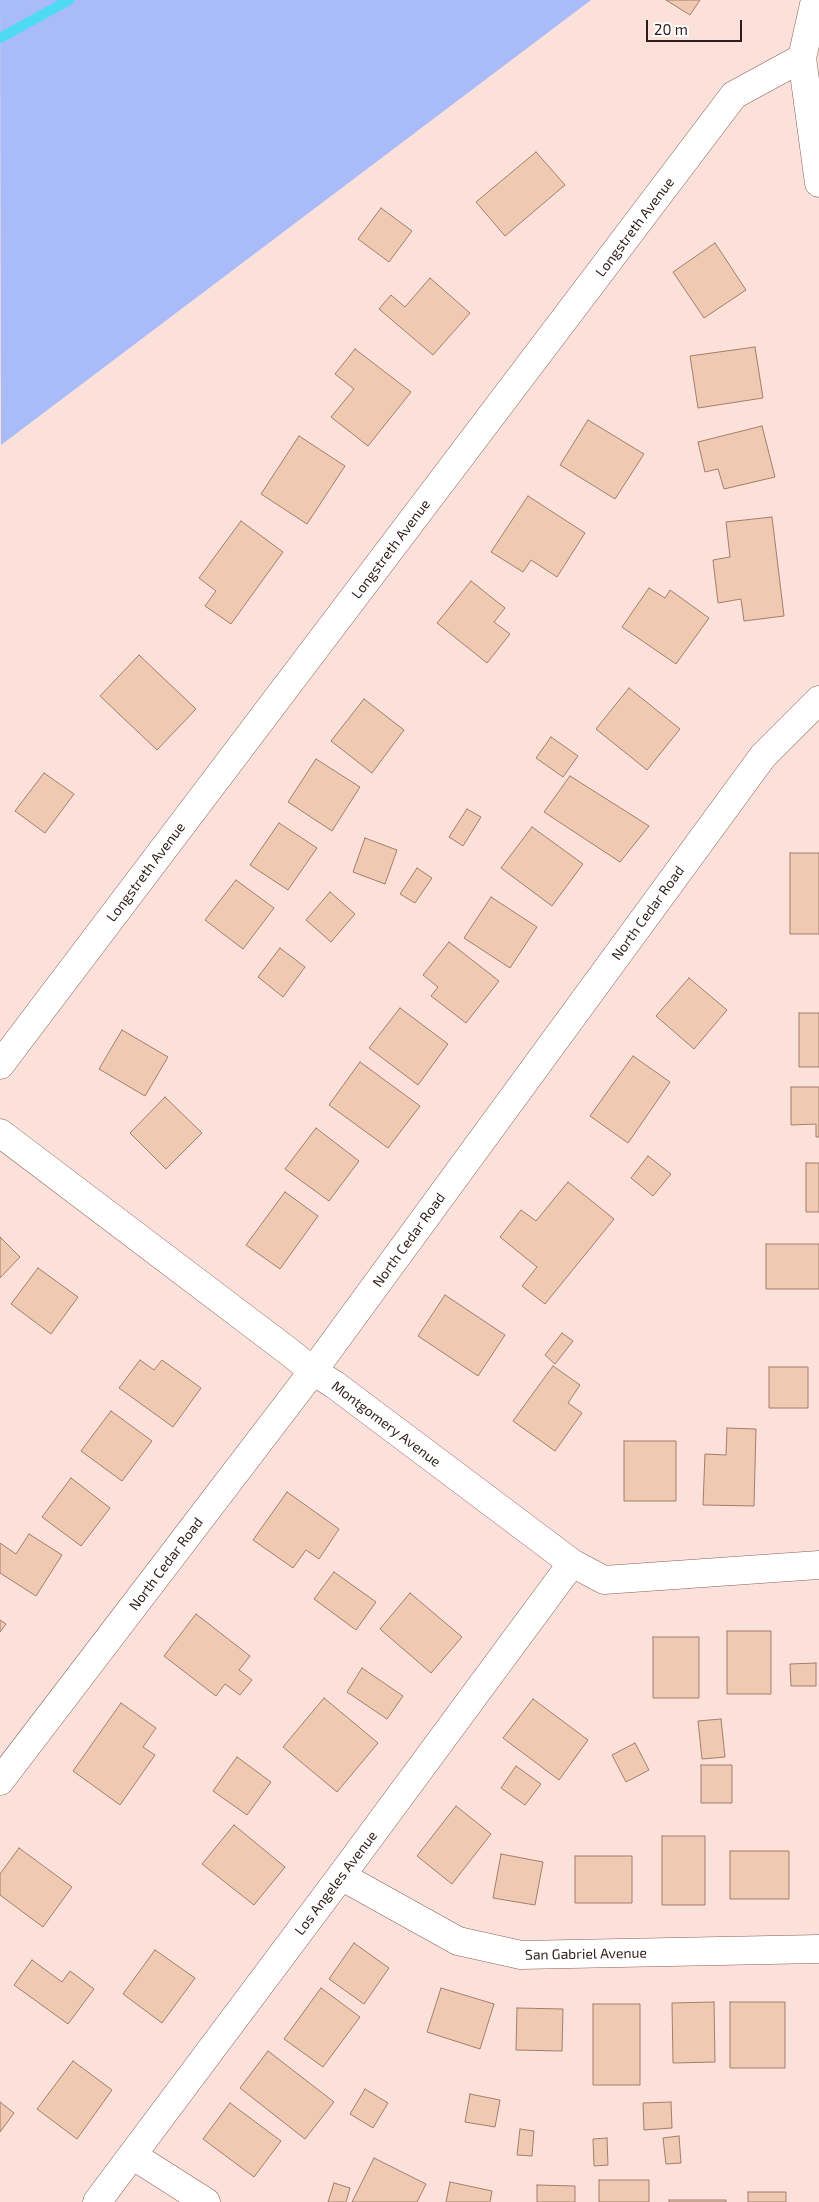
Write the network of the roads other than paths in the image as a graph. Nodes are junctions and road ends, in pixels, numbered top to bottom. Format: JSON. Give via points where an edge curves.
{"nodes":[{"id":1,"x":815,"y":0,"type":"edge"},
{"id":2,"x":802,"y":58,"type":"junction"},
{"id":3,"x":819,"y":183,"type":"edge"},
{"id":4,"x":819,"y":700,"type":"edge"},
{"id":5,"x":0,"y":1065,"type":"edge"},
{"id":6,"x":0,"y":1133,"type":"edge"},
{"id":7,"x":313,"y":1371,"type":"junction"},
{"id":8,"x":572,"y":1562,"type":"junction"},
{"id":9,"x":819,"y":1565,"type":"edge"},
{"id":10,"x":0,"y":1781,"type":"edge"},
{"id":11,"x":342,"y":1876,"type":"junction"},
{"id":12,"x":819,"y":1948,"type":"edge"},
{"id":13,"x":132,"y":2155,"type":"junction"},
{"id":14,"x":97,"y":2202,"type":"edge"},
{"id":15,"x":206,"y":2202,"type":"edge"}],
"edges":[{"from":1,"to":2,"type":"street"},
{"from":2,"to":3,"type":"street"},
{"from":2,"to":5,"type":"street","name":"Longstreth Avenue","via":[[734,95]]},
{"from":4,"to":7,"type":"street","name":"North Cedar Road","via":[[764,756]]},
{"from":6,"to":7,"type":"street","name":"Montgomery Avenue"},
{"from":7,"to":8,"type":"street","name":"Montgomery Avenue"},
{"from":7,"to":10,"type":"street","name":"North Cedar Road"},
{"from":8,"to":9,"type":"street","name":"Montgomery Avenue","via":[[604,1580]]},
{"from":8,"to":11,"type":"street","name":"Los Angeles Avenue"},
{"from":11,"to":12,"type":"street","name":"San Gabriel Avenue","via":[[458,1941],[521,1956]]},
{"from":11,"to":13,"type":"street","name":"Los Angeles Avenue"},
{"from":13,"to":14,"type":"street","name":"Los Angeles Avenue"},
{"from":13,"to":15,"type":"street"}]}
